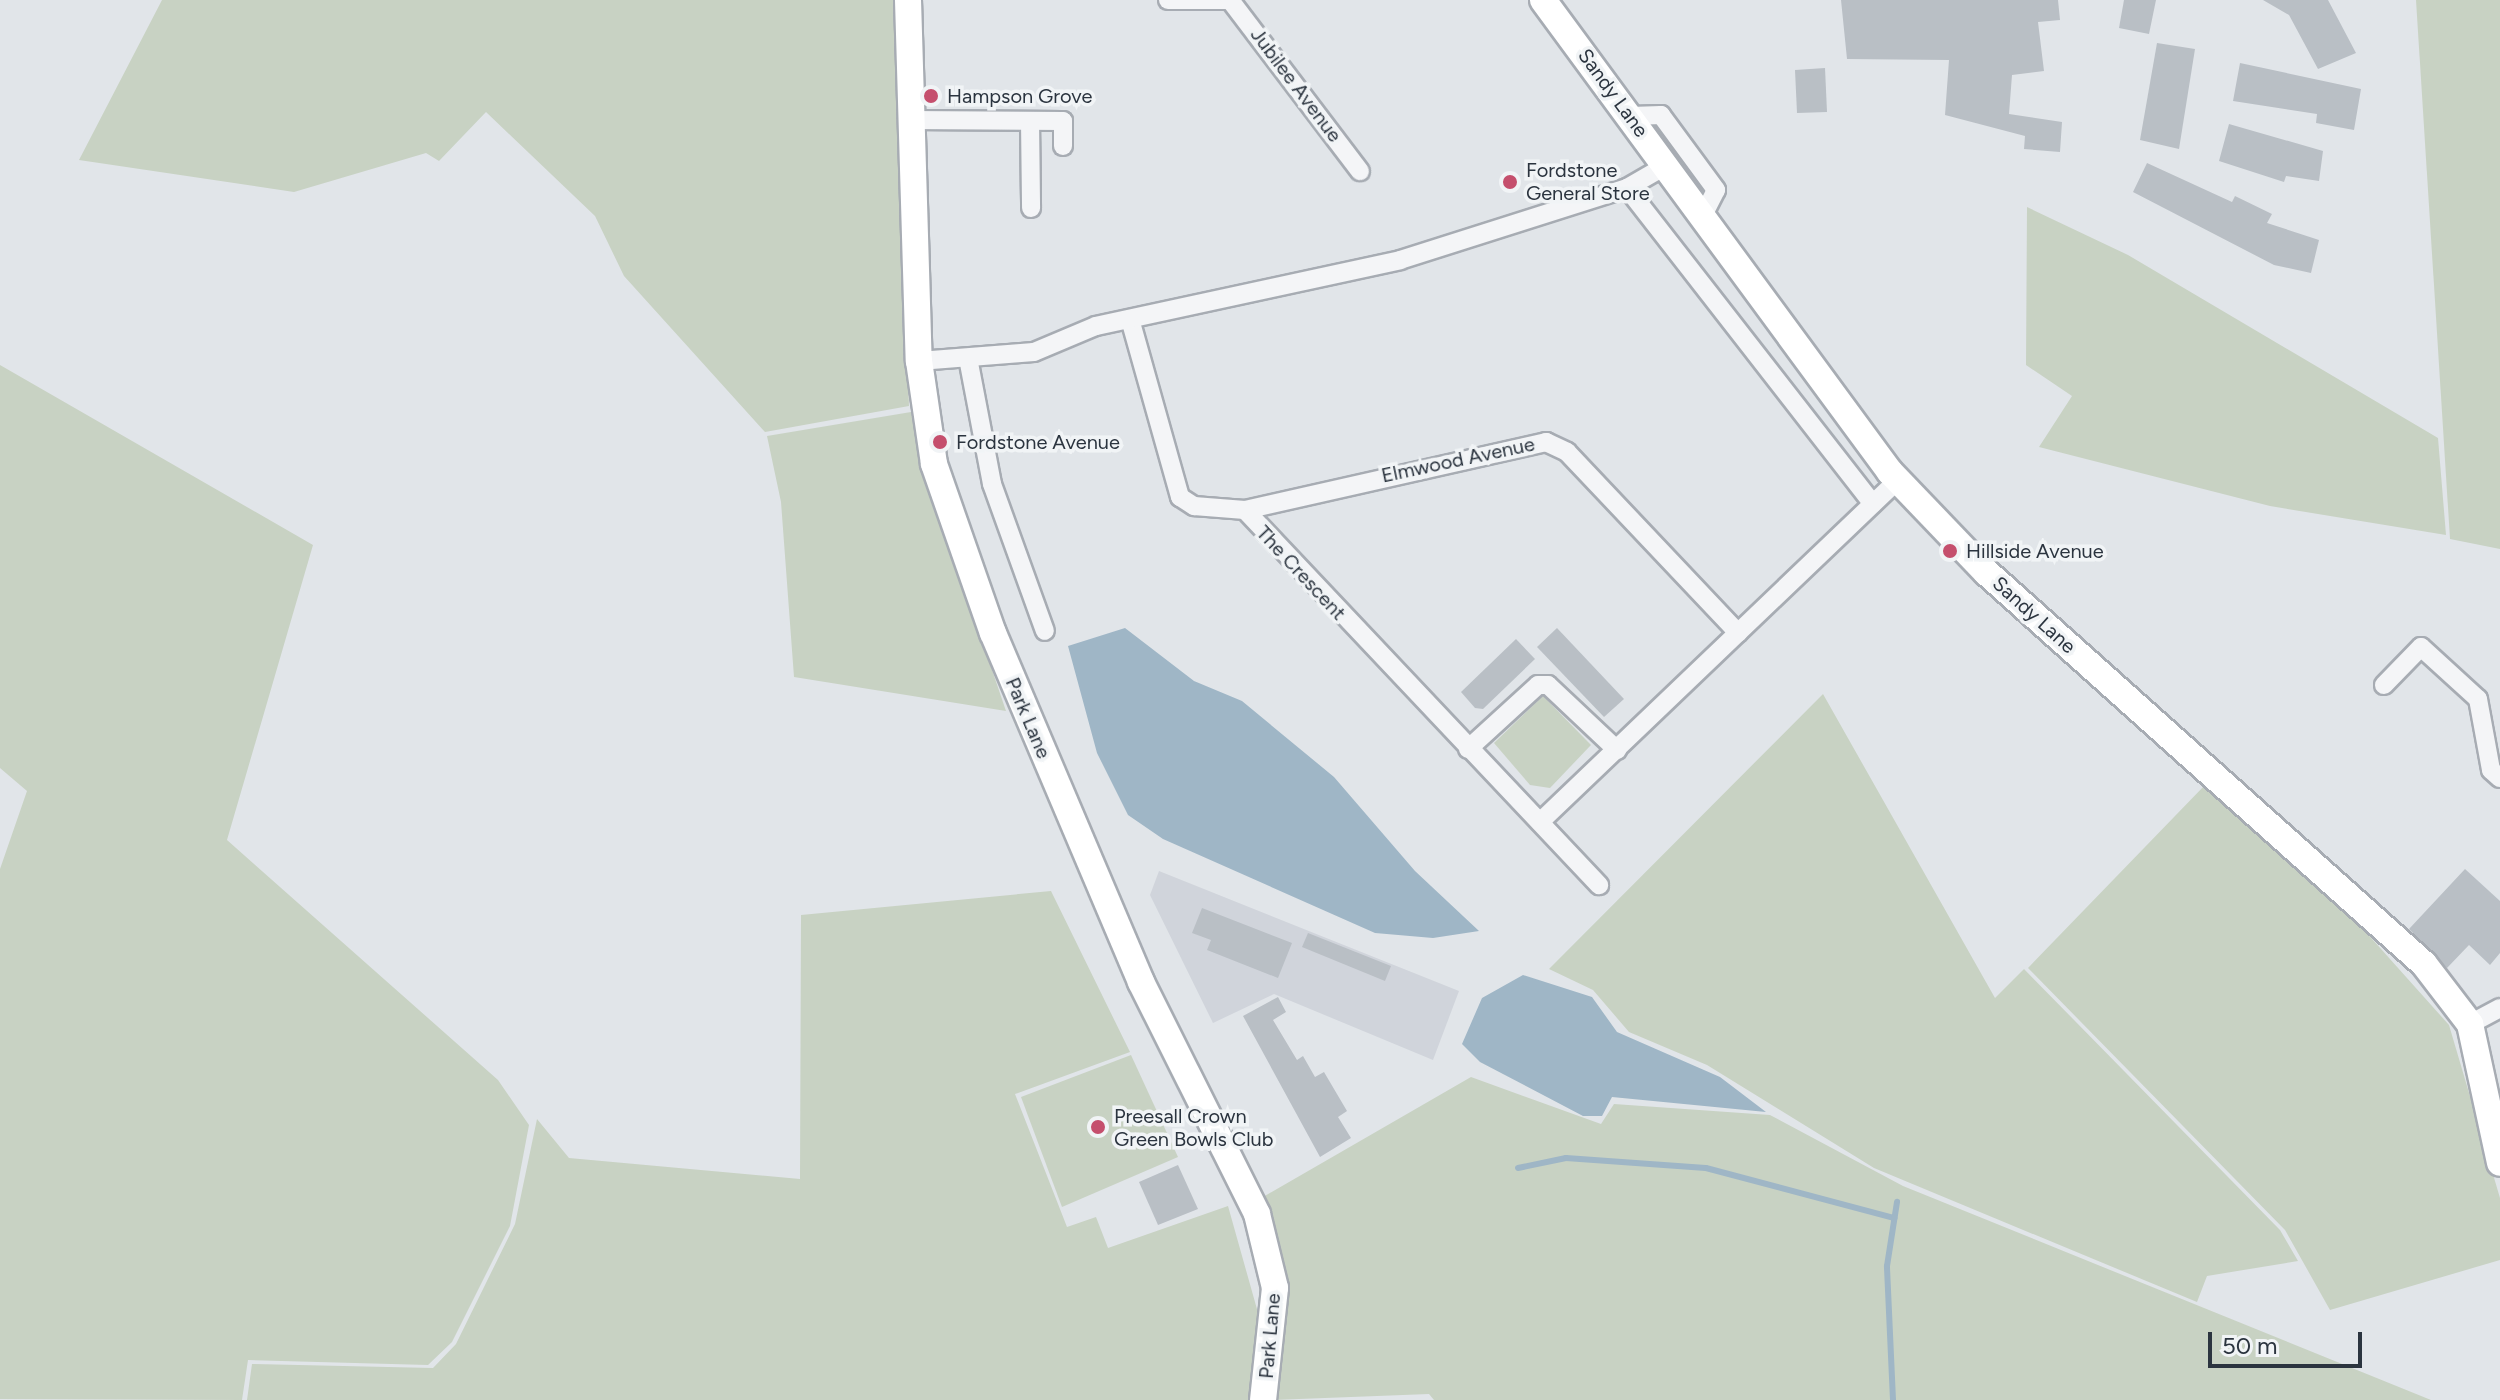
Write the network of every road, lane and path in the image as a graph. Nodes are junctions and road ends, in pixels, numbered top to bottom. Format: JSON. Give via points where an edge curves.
{"nodes":[{"id":1,"x":908,"y":0,"type":"edge"},
{"id":2,"x":1168,"y":0,"type":"edge"},
{"id":3,"x":1230,"y":0,"type":"edge"},
{"id":4,"x":1543,"y":0,"type":"edge"},
{"id":5,"x":1631,"y":116,"type":"junction"},
{"id":6,"x":909,"y":120,"type":"junction"},
{"id":7,"x":1030,"y":121,"type":"junction"},
{"id":8,"x":1063,"y":146,"type":"dead end"},
{"id":9,"x":1665,"y":166,"type":"junction"},
{"id":10,"x":1360,"y":171,"type":"dead end"},
{"id":11,"x":1627,"y":188,"type":"junction"},
{"id":12,"x":1031,"y":208,"type":"dead end"},
{"id":13,"x":1702,"y":217,"type":"junction"},
{"id":14,"x":1130,"y":319,"type":"junction"},
{"id":15,"x":968,"y":358,"type":"junction"},
{"id":16,"x":919,"y":361,"type":"junction"},
{"id":17,"x":1898,"y":480,"type":"junction"},
{"id":18,"x":1873,"y":504,"type":"junction"},
{"id":19,"x":1245,"y":510,"type":"junction"},
{"id":20,"x":1045,"y":631,"type":"dead end"},
{"id":21,"x":1738,"y":633,"type":"junction"},
{"id":22,"x":2384,"y":685,"type":"dead end"},
{"id":23,"x":1468,"y":749,"type":"junction"},
{"id":24,"x":1617,"y":750,"type":"junction"},
{"id":25,"x":2500,"y":778,"type":"edge"},
{"id":26,"x":1540,"y":822,"type":"junction"},
{"id":27,"x":1599,"y":885,"type":"dead end"},
{"id":28,"x":2500,"y":1008,"type":"edge"},
{"id":29,"x":2470,"y":1024,"type":"junction"},
{"id":30,"x":2500,"y":1163,"type":"edge"},
{"id":31,"x":1263,"y":1400,"type":"edge"}],
"edges":[{"from":1,"to":6,"type":"main road","name":"Park Lane"},
{"from":2,"to":3,"type":"street"},
{"from":3,"to":10,"type":"street","name":"Jubilee Avenue"},
{"from":4,"to":5,"type":"main road","name":"Sandy Lane"},
{"from":5,"to":9,"type":"main road","name":"Sandy Lane"},
{"from":5,"to":13,"type":"street","via":[[1661,115],[1716,190]]},
{"from":6,"to":7,"type":"street"},
{"from":6,"to":16,"type":"main road","name":"Park Lane"},
{"from":7,"to":8,"type":"street","via":[[1063,121]]},
{"from":7,"to":12,"type":"street"},
{"from":9,"to":11,"type":"street"},
{"from":9,"to":13,"type":"main road","name":"Sandy Lane"},
{"from":11,"to":14,"type":"street","via":[[1400,260]]},
{"from":11,"to":18,"type":"street"},
{"from":13,"to":17,"type":"main road","name":"Sandy Lane"},
{"from":14,"to":15,"type":"street","via":[[1034,352]]},
{"from":14,"to":19,"type":"street","name":"The Crescent","via":[[1180,497],[1194,506]]},
{"from":15,"to":16,"type":"street"},
{"from":15,"to":20,"type":"street","via":[[992,484]]},
{"from":16,"to":31,"type":"main road","name":"Park Lane","via":[[934,464],[993,633],[1141,982],[1257,1214],[1275,1288]]},
{"from":17,"to":18,"type":"street"},
{"from":17,"to":29,"type":"main road","name":"Sandy Lane","via":[[1986,572],[2424,964]]},
{"from":18,"to":21,"type":"street"},
{"from":19,"to":21,"type":"street","name":"Elmwood Avenue","via":[[1520,446],[1557,444]]},
{"from":19,"to":23,"type":"street","name":"The Crescent"},
{"from":21,"to":24,"type":"street"},
{"from":22,"to":25,"type":"street","via":[[2421,647],[2478,699],[2491,770]]},
{"from":23,"to":24,"type":"street","via":[[1538,685],[1548,685]]},
{"from":23,"to":26,"type":"street","name":"The Crescent"},
{"from":24,"to":26,"type":"street"},
{"from":26,"to":27,"type":"street","name":"The Crescent"},
{"from":28,"to":29,"type":"street"},
{"from":29,"to":30,"type":"main road","name":"Sandy Lane"}]}
